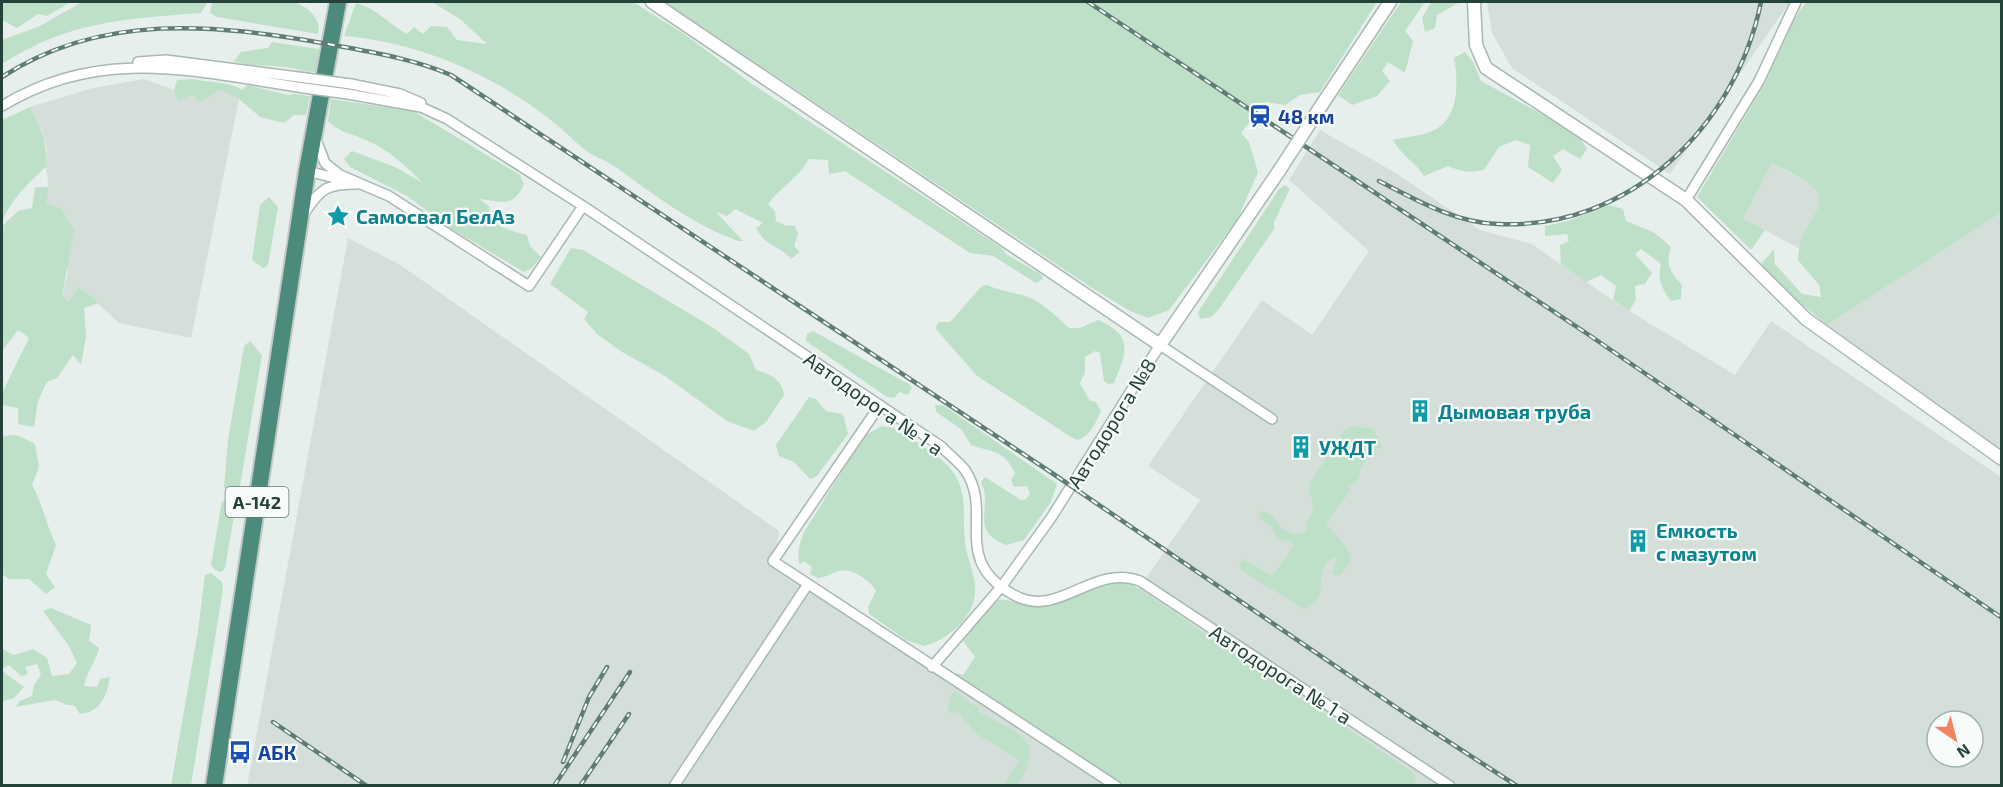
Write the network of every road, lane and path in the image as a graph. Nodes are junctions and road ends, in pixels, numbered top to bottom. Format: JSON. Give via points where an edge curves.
{"nodes":[{"id":1,"x":338,"y":2,"type":"edge"},
{"id":2,"x":652,"y":2,"type":"edge"},
{"id":3,"x":1390,"y":2,"type":"edge"},
{"id":4,"x":1474,"y":2,"type":"edge"},
{"id":5,"x":1789,"y":2,"type":"edge"},
{"id":6,"x":1796,"y":2,"type":"edge"},
{"id":7,"x":1782,"y":32,"type":"junction"},
{"id":8,"x":2,"y":106,"type":"edge"},
{"id":9,"x":316,"y":128,"type":"junction"},
{"id":10,"x":307,"y":171,"type":"junction"},
{"id":11,"x":362,"y":184,"type":"junction"},
{"id":12,"x":1686,"y":200,"type":"junction"},
{"id":13,"x":583,"y":206,"type":"junction"},
{"id":14,"x":300,"y":218,"type":"junction"},
{"id":15,"x":1160,"y":345,"type":"junction"},
{"id":16,"x":880,"y":405,"type":"junction"},
{"id":17,"x":1272,"y":419,"type":"dead end"},
{"id":18,"x":2001,"y":459,"type":"edge"},
{"id":19,"x":808,"y":584,"type":"junction"},
{"id":20,"x":1002,"y":586,"type":"junction"},
{"id":21,"x":932,"y":667,"type":"junction"},
{"id":22,"x":1435,"y":776,"type":"junction"},
{"id":23,"x":214,"y":786,"type":"edge"},
{"id":24,"x":674,"y":786,"type":"edge"},
{"id":25,"x":1116,"y":786,"type":"edge"},
{"id":26,"x":1428,"y":786,"type":"edge"},
{"id":27,"x":1450,"y":786,"type":"edge"}],
"edges":[{"from":1,"to":9,"type":"highway","number":"А-142"},
{"from":2,"to":15,"type":"street"},
{"from":3,"to":15,"type":"street","name":"Автодорога №8","bridge":true},
{"from":4,"to":12,"type":"street","via":[[1476,45],[1486,69]]},
{"from":5,"to":7,"type":"street"},
{"from":6,"to":7,"type":"street"},
{"from":7,"to":12,"type":"street","via":[[1759,81]]},
{"from":8,"to":13,"type":"street","name":"Автодорога № 1 а","bridge":true,"via":[[29,90],[100,68],[165,68],[350,89],[421,107],[447,118]]},
{"from":9,"to":10,"type":"highway","number":"А-142"},
{"from":9,"to":11,"type":"street","via":[[318,151],[325,163],[340,175]]},
{"from":10,"to":11,"type":"street"},
{"from":10,"to":14,"type":"highway","number":"А-142"},
{"from":11,"to":13,"type":"street","via":[[389,196],[529,286]]},
{"from":11,"to":14,"type":"street","via":[[337,184],[319,192]]},
{"from":12,"to":18,"type":"street","via":[[1806,319]]},
{"from":13,"to":16,"type":"street","name":"Автодорога № 1 а"},
{"from":14,"to":23,"type":"highway","number":"А-142"},
{"from":15,"to":17,"type":"street"},
{"from":15,"to":20,"type":"street","name":"Автодорога №8","via":[[1051,518]]},
{"from":16,"to":19,"type":"street","via":[[773,561]]},
{"from":16,"to":20,"type":"street","name":"Автодорога № 1 а","via":[[942,447],[965,471],[974,496],[977,556],[983,569]]},
{"from":19,"to":21,"type":"street"},
{"from":19,"to":24,"type":"street"},
{"from":20,"to":21,"type":"street","name":"Автодорога №8"},
{"from":20,"to":22,"type":"street","name":"Автодорога № 1 а","via":[[1025,600],[1042,602],[1109,577],[1128,576],[1140,581]]},
{"from":21,"to":25,"type":"street"},
{"from":22,"to":26,"type":"street"},
{"from":22,"to":27,"type":"street","name":"Автодорога № 1 а"}]}
